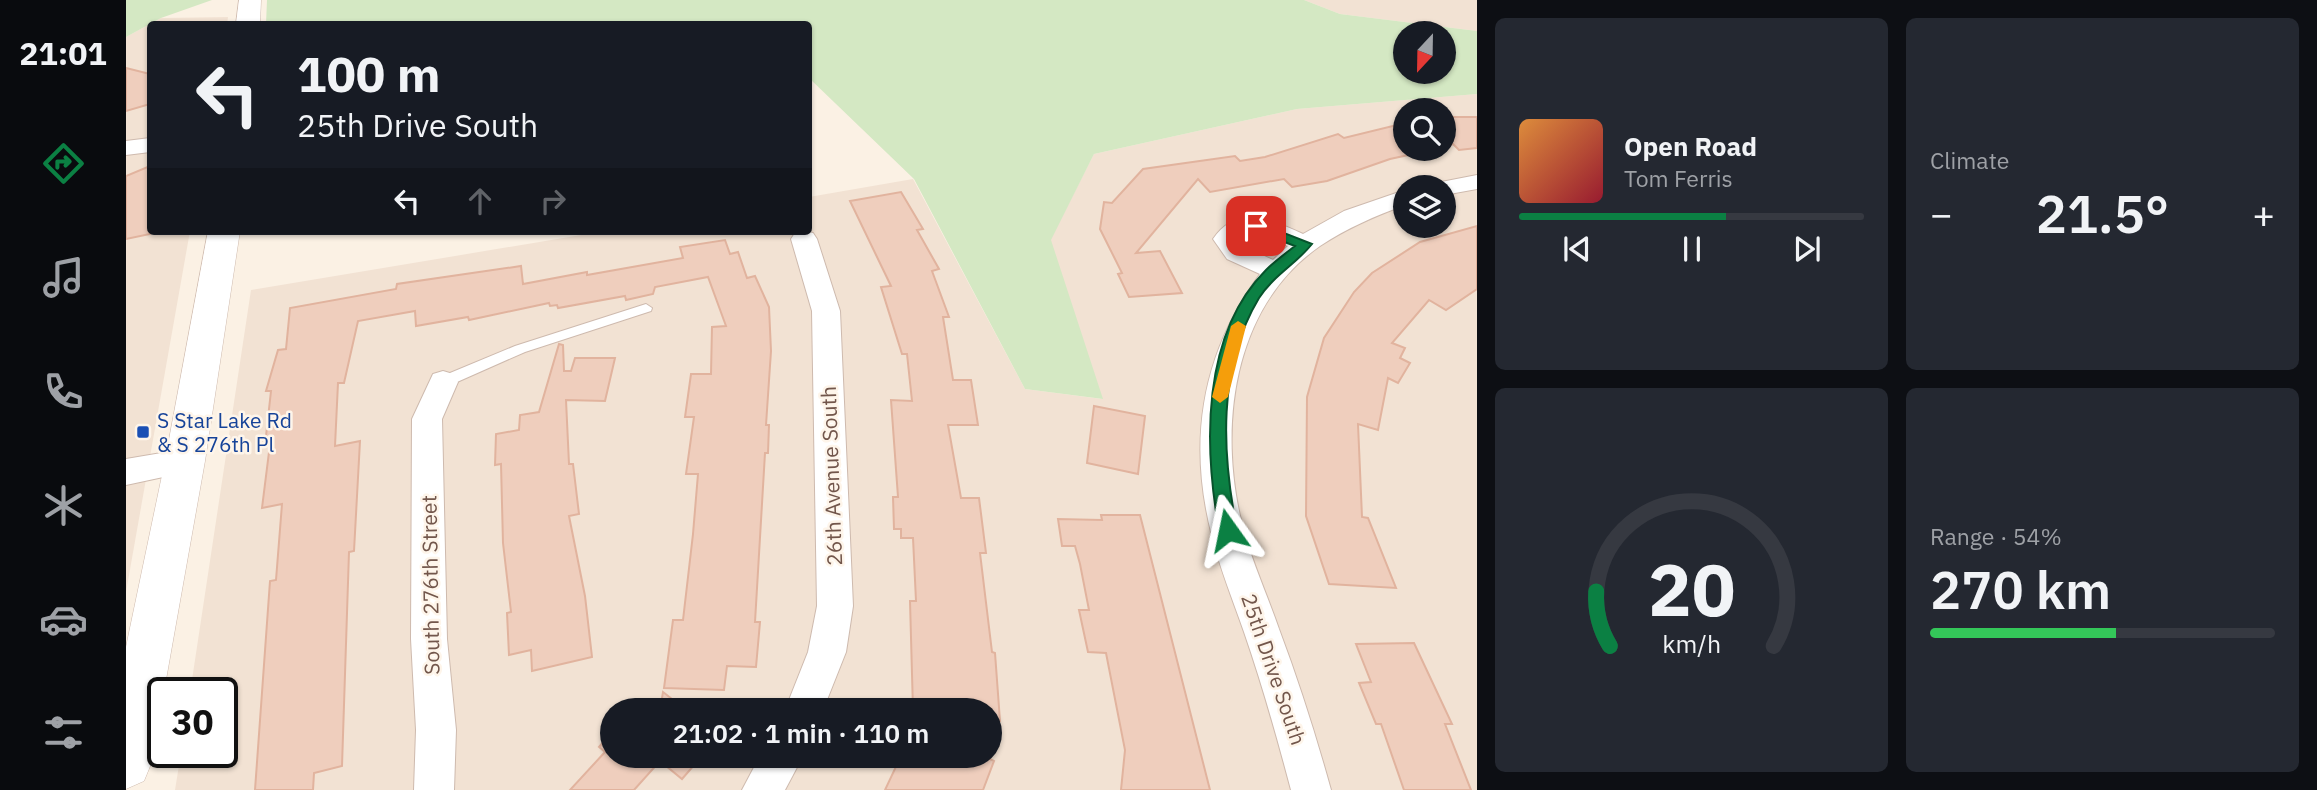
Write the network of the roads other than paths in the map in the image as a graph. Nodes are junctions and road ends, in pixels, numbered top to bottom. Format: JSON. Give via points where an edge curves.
{"nodes":[{"id":1,"x":250,"y":0,"type":"edge"},
{"id":2,"x":248,"y":21,"type":"edge"},
{"id":3,"x":147,"y":145,"type":"edge"},
{"id":4,"x":126,"y":148,"type":"edge"},
{"id":5,"x":1477,"y":182,"type":"edge"},
{"id":6,"x":1456,"y":186,"type":"edge"},
{"id":7,"x":1393,"y":202,"type":"edge"},
{"id":8,"x":222,"y":235,"type":"edge"},
{"id":9,"x":804,"y":239,"type":"dead end"},
{"id":10,"x":1305,"y":244,"type":"junction"},
{"id":11,"x":1274,"y":270,"type":"junction"},
{"id":12,"x":646,"y":308,"type":"dead end"},
{"id":13,"x":443,"y":382,"type":"joint"},
{"id":14,"x":185,"y":461,"type":"junction"},
{"id":15,"x":126,"y":472,"type":"edge"},
{"id":16,"x":809,"y":698,"type":"edge"},
{"id":17,"x":126,"y":764,"type":"edge"},
{"id":18,"x":776,"y":768,"type":"edge"},
{"id":19,"x":434,"y":790,"type":"edge"},
{"id":20,"x":762,"y":790,"type":"edge"},
{"id":21,"x":1311,"y":790,"type":"edge"}],
"edges":[{"from":1,"to":2,"type":"street"},
{"from":3,"to":4,"type":"street"},
{"from":5,"to":6,"type":"street"},
{"from":7,"to":10,"type":"street","name":"25th Drive South","via":[[1333,226]]},
{"from":8,"to":14,"type":"street"},
{"from":9,"to":16,"type":"street","name":"26th Avenue South","via":[[826,312],[835,606],[827,652]]},
{"from":10,"to":11,"type":"street","name":"25th Drive South"},
{"from":10,"to":11,"type":"street","via":[[1256,226],[1229,232],[1226,239],[1236,253]]},
{"from":11,"to":21,"type":"street","name":"25th Drive South","via":[[1253,297],[1236,331],[1224,375],[1216,424],[1218,476],[1233,550],[1293,717]]},
{"from":12,"to":13,"type":"lane","via":[[520,349]]},
{"from":13,"to":19,"type":"street","name":"South 276th Street","via":[[427,419]]},
{"from":14,"to":15,"type":"street"},
{"from":14,"to":17,"type":"street"},
{"from":18,"to":20,"type":"street"}]}
